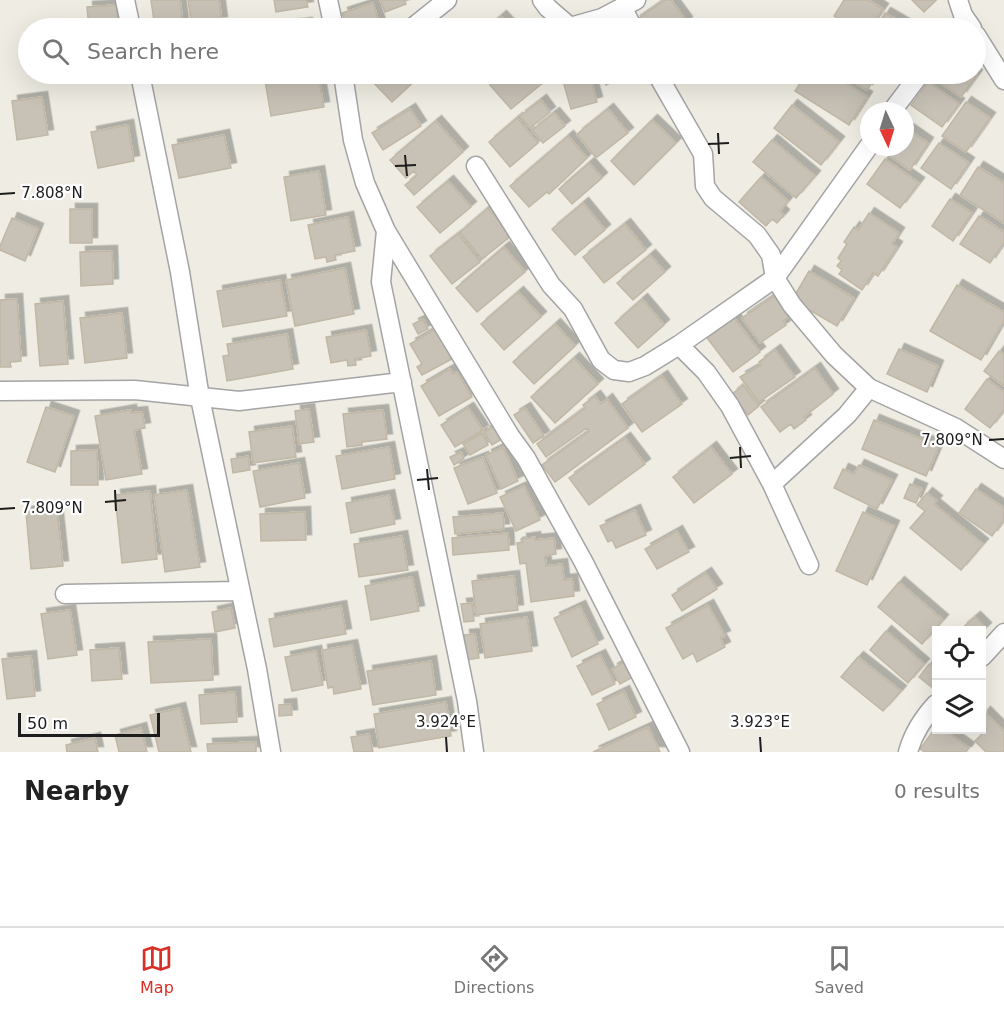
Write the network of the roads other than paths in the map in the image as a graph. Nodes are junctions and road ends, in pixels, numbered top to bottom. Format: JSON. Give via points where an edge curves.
{"nodes":[{"id":1,"x":125,"y":0,"type":"edge"},
{"id":2,"x":328,"y":0,"type":"edge"},
{"id":3,"x":447,"y":0,"type":"edge"},
{"id":4,"x":542,"y":0,"type":"edge"},
{"id":5,"x":629,"y":4,"type":"edge"},
{"id":6,"x":129,"y":18,"type":"edge"},
{"id":7,"x":332,"y":18,"type":"edge"},
{"id":8,"x":424,"y":18,"type":"edge"},
{"id":9,"x":560,"y":18,"type":"edge"},
{"id":10,"x":602,"y":18,"type":"edge"},
{"id":11,"x":986,"y":52,"type":"edge"},
{"id":12,"x":1004,"y":80,"type":"edge"},
{"id":13,"x":142,"y":84,"type":"edge"},
{"id":14,"x":348,"y":84,"type":"edge"},
{"id":15,"x":663,"y":84,"type":"edge"},
{"id":16,"x":912,"y":84,"type":"edge"},
{"id":17,"x":899,"y":102,"type":"edge"},
{"id":18,"x":862,"y":156,"type":"edge"},
{"id":19,"x":476,"y":166,"type":"dead end"},
{"id":20,"x":386,"y":231,"type":"junction"},
{"id":21,"x":775,"y":278,"type":"junction"},
{"id":22,"x":679,"y":345,"type":"junction"},
{"id":23,"x":402,"y":382,"type":"junction"},
{"id":24,"x":869,"y":388,"type":"junction"},
{"id":25,"x":0,"y":391,"type":"edge"},
{"id":26,"x":200,"y":398,"type":"junction"},
{"id":27,"x":1004,"y":459,"type":"edge"},
{"id":28,"x":772,"y":484,"type":"junction"},
{"id":29,"x":809,"y":566,"type":"dead end"},
{"id":30,"x":239,"y":591,"type":"junction"},
{"id":31,"x":65,"y":594,"type":"dead end"},
{"id":32,"x":1004,"y":633,"type":"edge"},
{"id":33,"x":986,"y":652,"type":"edge"},
{"id":34,"x":932,"y":709,"type":"edge"},
{"id":35,"x":270,"y":752,"type":"edge"},
{"id":36,"x":474,"y":752,"type":"edge"},
{"id":37,"x":680,"y":752,"type":"edge"},
{"id":38,"x":908,"y":752,"type":"edge"}],
"edges":[{"from":1,"to":6,"type":"street"},
{"from":2,"to":7,"type":"street"},
{"from":3,"to":8,"type":"street"},
{"from":4,"to":9,"type":"street"},
{"from":5,"to":10,"type":"street"},
{"from":11,"to":12,"type":"street"},
{"from":13,"to":26,"type":"street","via":[[180,272]]},
{"from":14,"to":20,"type":"street","via":[[353,140],[365,183]]},
{"from":15,"to":21,"type":"street","via":[[703,154],[705,186],[713,198],[757,235],[771,255]]},
{"from":16,"to":17,"type":"street"},
{"from":18,"to":21,"type":"street"},
{"from":19,"to":22,"type":"street","via":[[551,285],[573,309],[602,360],[614,370],[629,372]]},
{"from":20,"to":23,"type":"street","via":[[381,282]]},
{"from":20,"to":37,"type":"street","via":[[526,458]]},
{"from":21,"to":22,"type":"street"},
{"from":21,"to":24,"type":"street","via":[[834,355]]},
{"from":22,"to":28,"type":"street","via":[[706,372],[730,406]]},
{"from":23,"to":26,"type":"street","via":[[239,401]]},
{"from":23,"to":36,"type":"street"},
{"from":24,"to":27,"type":"street","via":[[956,428]]},
{"from":24,"to":28,"type":"street","via":[[848,415]]},
{"from":25,"to":26,"type":"street","via":[[135,390]]},
{"from":26,"to":30,"type":"street"},
{"from":28,"to":29,"type":"street"},
{"from":30,"to":31,"type":"street"},
{"from":30,"to":35,"type":"street"},
{"from":32,"to":33,"type":"street"},
{"from":34,"to":38,"type":"street","via":[[912,738]]}]}
